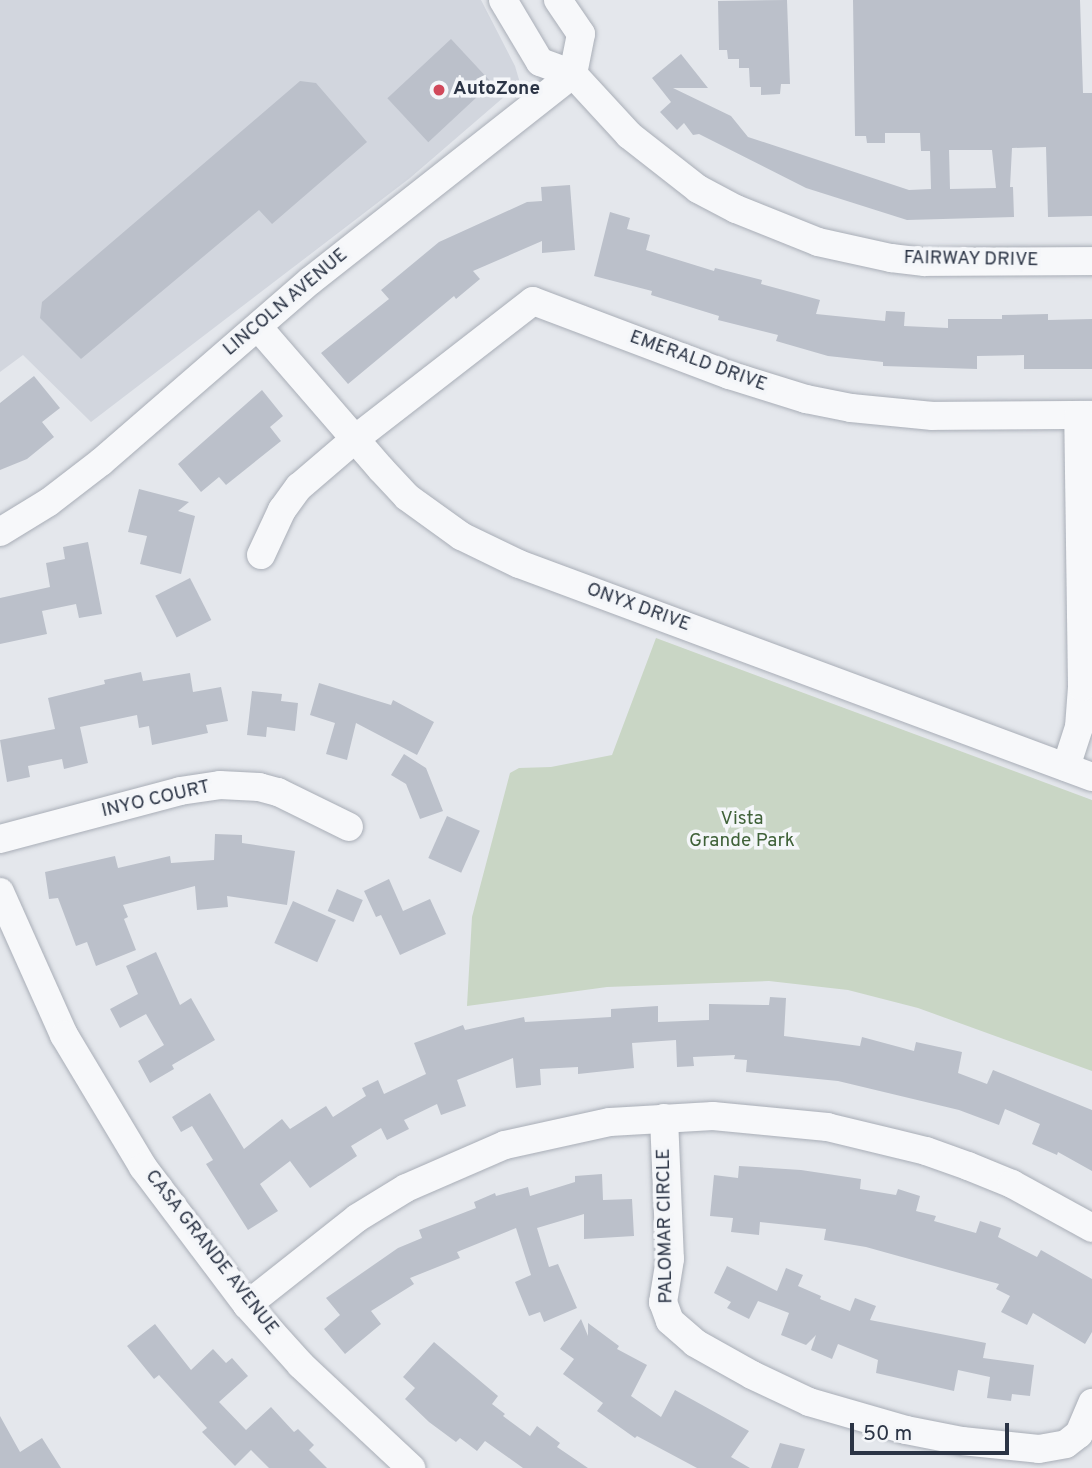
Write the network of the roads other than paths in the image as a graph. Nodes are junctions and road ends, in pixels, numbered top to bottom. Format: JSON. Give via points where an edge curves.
{"nodes":[{"id":1,"x":503,"y":0,"type":"edge"},
{"id":2,"x":558,"y":0,"type":"edge"},
{"id":3,"x":573,"y":74,"type":"junction"},
{"id":4,"x":1092,"y":261,"type":"edge"},
{"id":5,"x":258,"y":327,"type":"junction"},
{"id":6,"x":1085,"y":415,"type":"edge"},
{"id":7,"x":355,"y":439,"type":"junction"},
{"id":8,"x":0,"y":532,"type":"edge"},
{"id":9,"x":261,"y":555,"type":"dead end"},
{"id":10,"x":1079,"y":772,"type":"edge"},
{"id":11,"x":349,"y":827,"type":"dead end"},
{"id":12,"x":0,"y":839,"type":"edge"},
{"id":13,"x":0,"y":892,"type":"edge"},
{"id":14,"x":664,"y":1118,"type":"junction"},
{"id":15,"x":1092,"y":1228,"type":"edge"},
{"id":16,"x":247,"y":1305,"type":"junction"},
{"id":17,"x":1092,"y":1403,"type":"edge"},
{"id":18,"x":411,"y":1468,"type":"edge"}],
"edges":[{"from":1,"to":3,"type":"street","name":"FAIRWAY DRIVE","via":[[540,62]]},
{"from":2,"to":3,"type":"street","via":[[581,34]]},
{"from":3,"to":4,"type":"street","name":"FAIRWAY DRIVE","via":[[613,120],[660,161],[698,189],[779,228],[854,251],[903,260]]},
{"from":3,"to":5,"type":"street","name":"LINCOLN AVENUE"},
{"from":5,"to":7,"type":"street","name":"ONYX DRIVE"},
{"from":5,"to":8,"type":"street","name":"LINCOLN AVENUE","via":[[101,462]]},
{"from":6,"to":7,"type":"street","name":"EMERALD DRIVE","via":[[933,416],[806,399],[533,301]]},
{"from":6,"to":10,"type":"street"},
{"from":7,"to":9,"type":"street","via":[[299,487],[282,510]]},
{"from":7,"to":10,"type":"street","name":"ONYX DRIVE","via":[[407,496],[461,536],[490,551]]},
{"from":11,"to":12,"type":"street","name":"INYO COURT","via":[[278,792],[220,785],[180,791]]},
{"from":13,"to":16,"type":"street","name":"CASA GRANDE AVENUE","via":[[33,972],[100,1096],[143,1167]]},
{"from":14,"to":15,"type":"street","via":[[769,1119],[872,1137],[1012,1184]]},
{"from":14,"to":16,"type":"street","via":[[550,1133],[459,1163],[357,1218]]},
{"from":14,"to":17,"type":"street","name":"PALOMAR CIRCLE","via":[[670,1259],[663,1302],[670,1321],[695,1343],[809,1402],[962,1441],[1039,1449],[1066,1444],[1079,1434]]},
{"from":16,"to":18,"type":"street","name":"CASA GRANDE AVENUE","via":[[301,1365]]}]}
